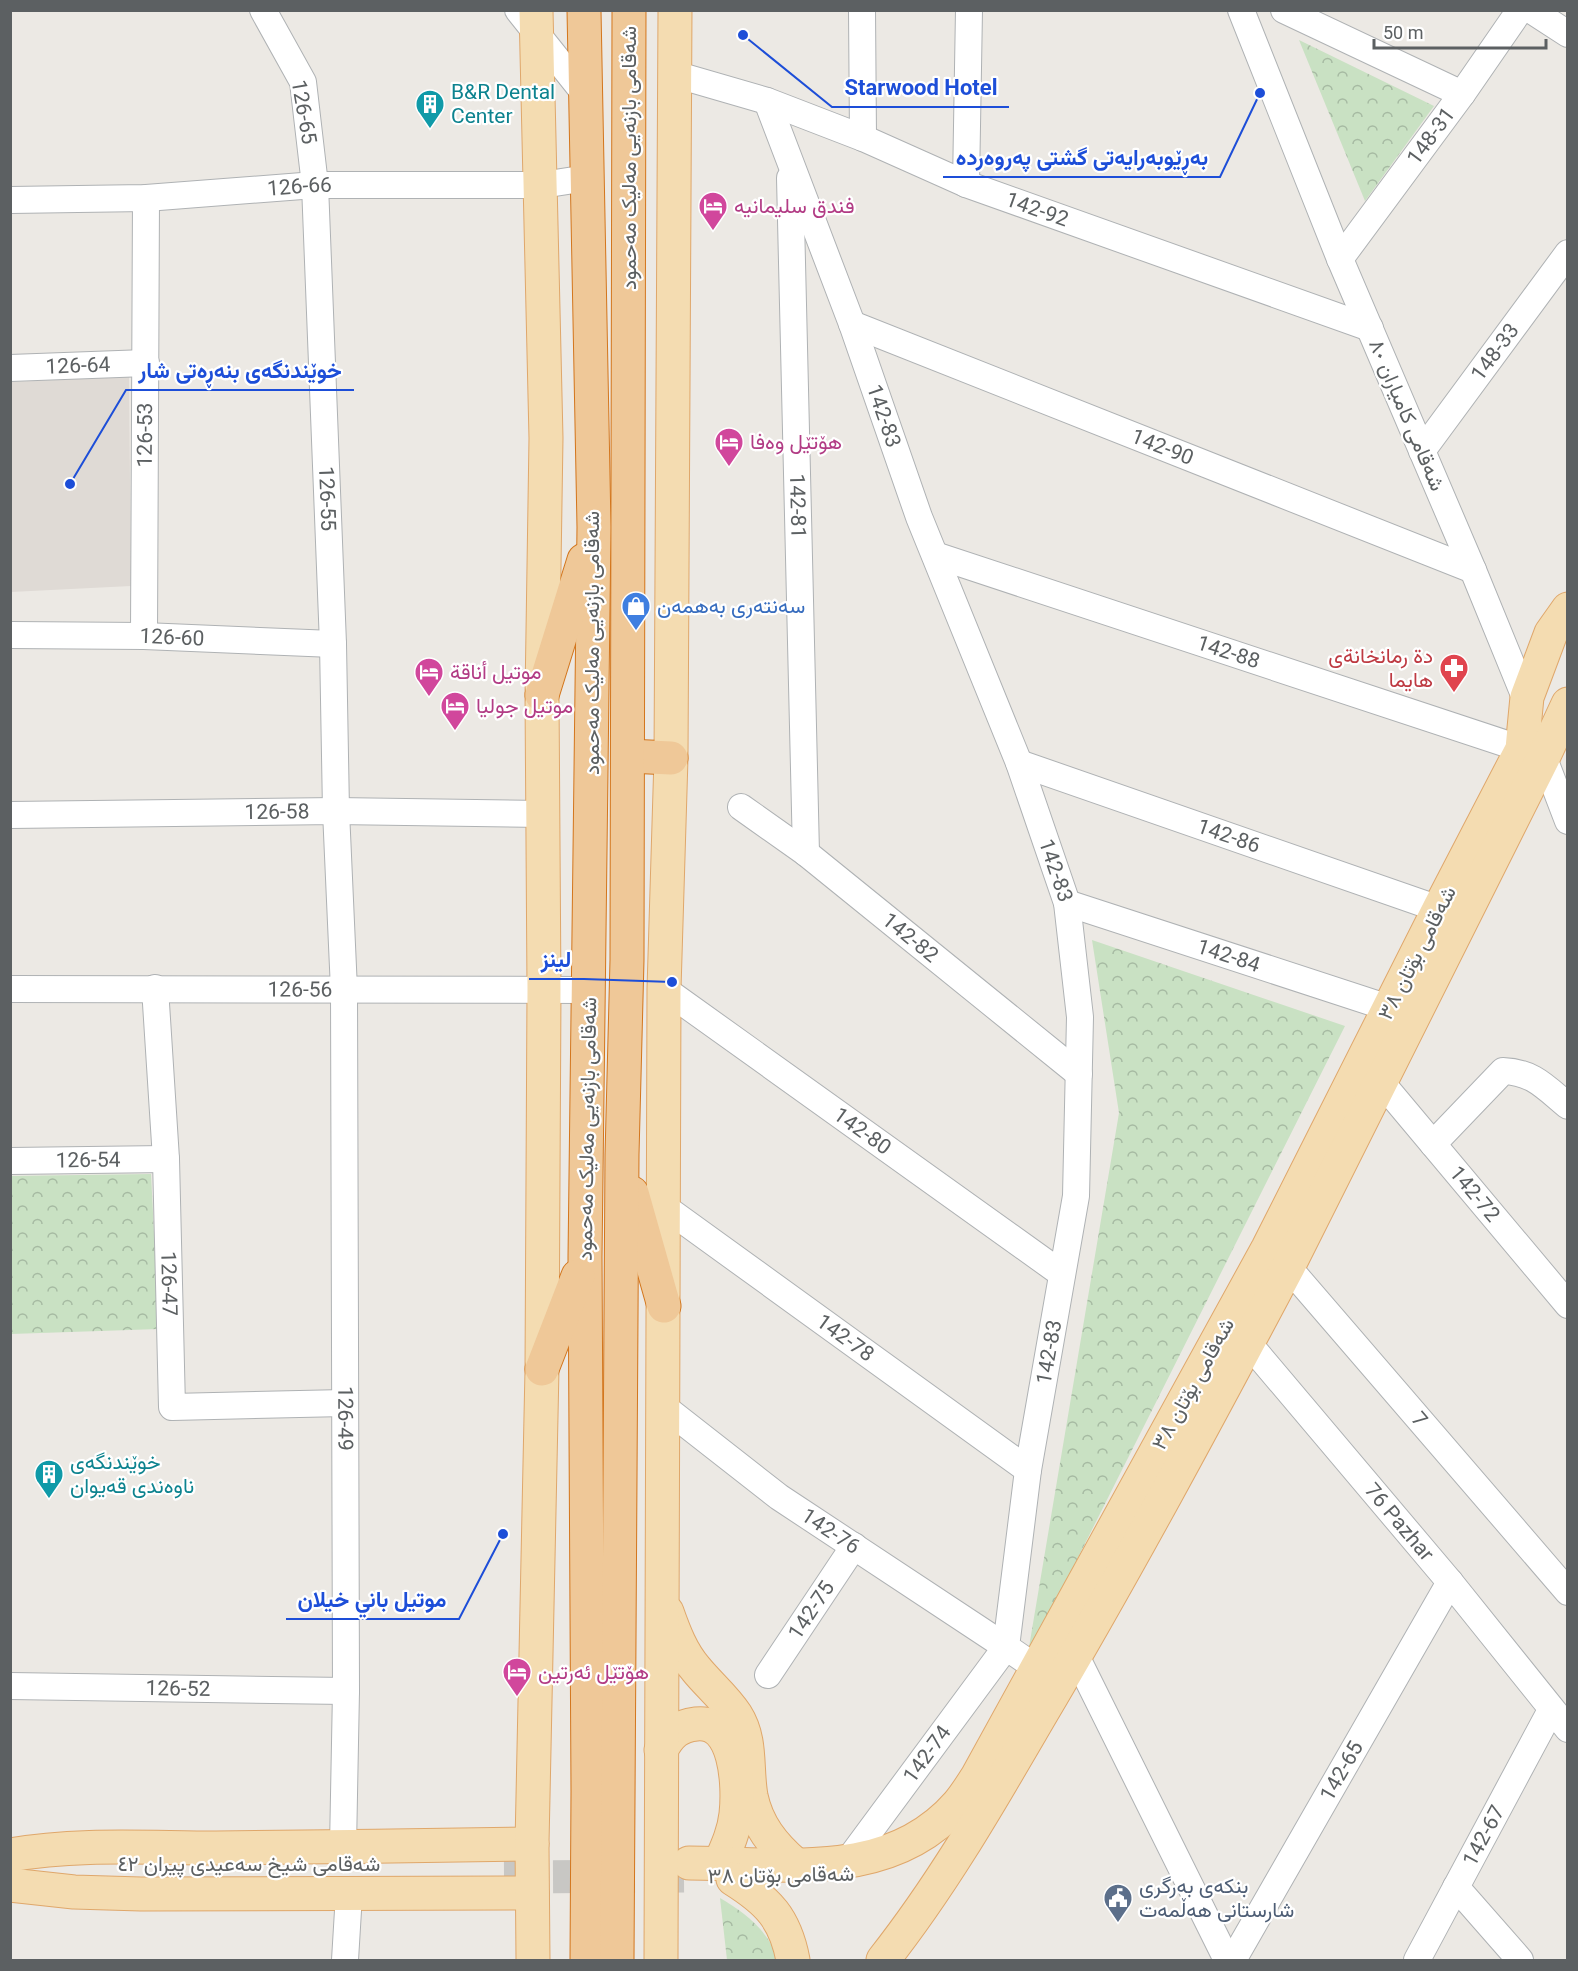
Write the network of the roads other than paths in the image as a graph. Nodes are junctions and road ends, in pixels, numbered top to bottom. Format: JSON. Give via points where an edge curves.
{"nodes":[{"id":1,"x":263,"y":10,"type":"edge"},
{"id":2,"x":584,"y":10,"type":"edge"},
{"id":3,"x":629,"y":10,"type":"edge"},
{"id":4,"x":675,"y":10,"type":"edge"},
{"id":5,"x":862,"y":10,"type":"edge"},
{"id":6,"x":969,"y":10,"type":"edge"},
{"id":7,"x":1240,"y":10,"type":"edge"},
{"id":8,"x":1284,"y":10,"type":"edge"},
{"id":9,"x":1520,"y":10,"type":"edge"},
{"id":10,"x":1531,"y":10,"type":"edge"},
{"id":11,"x":530,"y":18,"type":"edge"},
{"id":12,"x":1568,"y":34,"type":"edge"},
{"id":13,"x":674,"y":74,"type":"junction"},
{"id":14,"x":585,"y":94,"type":"junction"},
{"id":15,"x":1462,"y":94,"type":"junction"},
{"id":16,"x":767,"y":101,"type":"junction"},
{"id":17,"x":863,"y":138,"type":"junction"},
{"id":18,"x":789,"y":159,"type":"junction"},
{"id":19,"x":587,"y":178,"type":"junction"},
{"id":20,"x":966,"y":184,"type":"junction"},
{"id":21,"x":315,"y":185,"type":"junction"},
{"id":22,"x":542,"y":185,"type":"junction"},
{"id":23,"x":146,"y":198,"type":"junction"},
{"id":24,"x":10,"y":200,"type":"edge"},
{"id":25,"x":1568,"y":253,"type":"edge"},
{"id":26,"x":1340,"y":259,"type":"junction"},
{"id":27,"x":852,"y":324,"type":"junction"},
{"id":28,"x":1370,"y":328,"type":"junction"},
{"id":29,"x":146,"y":363,"type":"junction"},
{"id":30,"x":10,"y":368,"type":"edge"},
{"id":31,"x":1422,"y":451,"type":"junction"},
{"id":32,"x":594,"y":527,"type":"junction"},
{"id":33,"x":935,"y":555,"type":"junction"},
{"id":34,"x":1473,"y":570,"type":"junction"},
{"id":35,"x":1568,"y":609,"type":"edge"},
{"id":36,"x":10,"y":635,"type":"edge"},
{"id":37,"x":144,"y":636,"type":"junction"},
{"id":38,"x":333,"y":644,"type":"junction"},
{"id":39,"x":542,"y":695,"type":"junction"},
{"id":40,"x":1527,"y":697,"type":"junction"},
{"id":41,"x":1568,"y":704,"type":"edge"},
{"id":42,"x":1533,"y":754,"type":"junction"},
{"id":43,"x":628,"y":756,"type":"junction"},
{"id":44,"x":671,"y":758,"type":"junction"},
{"id":45,"x":1018,"y":763,"type":"junction"},
{"id":46,"x":741,"y":807,"type":"dead end"},
{"id":47,"x":336,"y":811,"type":"junction"},
{"id":48,"x":542,"y":814,"type":"junction"},
{"id":49,"x":10,"y":815,"type":"edge"},
{"id":50,"x":1568,"y":821,"type":"edge"},
{"id":51,"x":806,"y":853,"type":"junction"},
{"id":52,"x":1066,"y":903,"type":"junction"},
{"id":53,"x":1439,"y":909,"type":"junction"},
{"id":54,"x":155,"y":988,"type":"junction"},
{"id":55,"x":10,"y":989,"type":"edge"},
{"id":56,"x":664,"y":989,"type":"junction"},
{"id":57,"x":345,"y":990,"type":"junction"},
{"id":58,"x":544,"y":990,"type":"junction"},
{"id":59,"x":589,"y":990,"type":"junction"},
{"id":60,"x":1389,"y":1008,"type":"junction"},
{"id":61,"x":1079,"y":1074,"type":"junction"},
{"id":62,"x":1381,"y":1082,"type":"junction"},
{"id":63,"x":1568,"y":1106,"type":"edge"},
{"id":64,"x":1433,"y":1144,"type":"junction"},
{"id":65,"x":622,"y":1155,"type":"junction"},
{"id":66,"x":166,"y":1159,"type":"junction"},
{"id":67,"x":10,"y":1161,"type":"edge"},
{"id":68,"x":663,"y":1206,"type":"junction"},
{"id":69,"x":585,"y":1257,"type":"junction"},
{"id":70,"x":1278,"y":1258,"type":"junction"},
{"id":71,"x":1062,"y":1274,"type":"junction"},
{"id":72,"x":1568,"y":1305,"type":"edge"},
{"id":73,"x":664,"y":1306,"type":"junction"},
{"id":74,"x":1238,"y":1331,"type":"junction"},
{"id":75,"x":542,"y":1369,"type":"junction"},
{"id":76,"x":345,"y":1403,"type":"junction"},
{"id":77,"x":664,"y":1407,"type":"junction"},
{"id":78,"x":1028,"y":1470,"type":"junction"},
{"id":79,"x":854,"y":1545,"type":"junction"},
{"id":80,"x":1564,"y":1581,"type":"edge"},
{"id":81,"x":1450,"y":1582,"type":"junction"},
{"id":82,"x":663,"y":1601,"type":"junction"},
{"id":83,"x":1006,"y":1647,"type":"junction"},
{"id":84,"x":1076,"y":1656,"type":"junction"},
{"id":85,"x":1038,"y":1669,"type":"junction"},
{"id":86,"x":768,"y":1675,"type":"dead end"},
{"id":87,"x":10,"y":1686,"type":"edge"},
{"id":88,"x":346,"y":1691,"type":"junction"},
{"id":89,"x":1559,"y":1719,"type":"edge"},
{"id":90,"x":661,"y":1750,"type":"junction"},
{"id":91,"x":1011,"y":1766,"type":"junction"},
{"id":92,"x":532,"y":1844,"type":"junction"},
{"id":93,"x":343,"y":1847,"type":"junction"},
{"id":94,"x":10,"y":1855,"type":"edge"},
{"id":95,"x":847,"y":1862,"type":"junction"},
{"id":96,"x":10,"y":1863,"type":"edge"},
{"id":97,"x":795,"y":1864,"type":"junction"},
{"id":98,"x":708,"y":1870,"type":"junction"},
{"id":99,"x":10,"y":1878,"type":"edge"},
{"id":100,"x":10,"y":1885,"type":"edge"},
{"id":101,"x":1456,"y":1887,"type":"junction"},
{"id":102,"x":532,"y":1893,"type":"junction"},
{"id":103,"x":349,"y":1894,"type":"junction"},
{"id":104,"x":345,"y":1960,"type":"edge"},
{"id":105,"x":532,"y":1960,"type":"edge"},
{"id":106,"x":587,"y":1960,"type":"edge"},
{"id":107,"x":617,"y":1960,"type":"edge"},
{"id":108,"x":661,"y":1960,"type":"edge"},
{"id":109,"x":793,"y":1960,"type":"edge"},
{"id":110,"x":883,"y":1960,"type":"edge"},
{"id":111,"x":1227,"y":1960,"type":"edge"},
{"id":112,"x":1233,"y":1960,"type":"edge"},
{"id":113,"x":1417,"y":1960,"type":"edge"},
{"id":114,"x":1520,"y":1960,"type":"edge"}],
"edges":[{"from":1,"to":21,"type":"street","name":"126-65","via":[[303,82]]},
{"from":2,"to":14,"type":"highway","name":"شەقامی بازنەیی مەلیک مەحمود"},
{"from":3,"to":43,"type":"highway","name":"شەقامی بازنەیی مەلیک مەحمود"},
{"from":4,"to":13,"type":"main road"},
{"from":5,"to":17,"type":"street"},
{"from":6,"to":20,"type":"street"},
{"from":7,"to":26,"type":"street","name":"شەقامی کامیاران ٨٠"},
{"from":8,"to":15,"type":"street"},
{"from":9,"to":15,"type":"street","name":"148-31"},
{"from":10,"to":12,"type":"street"},
{"from":11,"to":14,"type":"street"},
{"from":11,"to":22,"type":"main road"},
{"from":13,"to":16,"type":"street","name":"142-92"},
{"from":13,"to":44,"type":"main road"},
{"from":14,"to":19,"type":"highway","name":"شەقامی بازنەیی مەلیک مەحمود"},
{"from":15,"to":26,"type":"street","name":"148-31"},
{"from":16,"to":17,"type":"street","name":"142-92"},
{"from":16,"to":18,"type":"street","name":"142-83"},
{"from":17,"to":20,"type":"street","name":"142-92"},
{"from":18,"to":27,"type":"street","name":"142-83"},
{"from":18,"to":51,"type":"street","name":"142-81"},
{"from":19,"to":22,"type":"street","name":"126-66"},
{"from":19,"to":32,"type":"highway","name":"شەقامی بازنەیی مەلیک مەحمود"},
{"from":20,"to":28,"type":"street","name":"142-92"},
{"from":21,"to":22,"type":"street","name":"126-66"},
{"from":21,"to":23,"type":"street","name":"126-66"},
{"from":21,"to":38,"type":"street","name":"126-55"},
{"from":22,"to":39,"type":"main road","via":[[546,438]]},
{"from":23,"to":24,"type":"street","name":"126-66"},
{"from":23,"to":29,"type":"street","name":"126-53"},
{"from":25,"to":31,"type":"street","name":"148-33"},
{"from":26,"to":28,"type":"street","name":"شەقامی کامیاران ٨٠"},
{"from":27,"to":33,"type":"street","name":"142-83"},
{"from":27,"to":34,"type":"street","name":"142-90"},
{"from":28,"to":31,"type":"street","name":"شەقامی کامیاران ٨٠"},
{"from":29,"to":30,"type":"street","name":"126-64"},
{"from":29,"to":37,"type":"street","name":"126-53"},
{"from":31,"to":34,"type":"street","name":"شەقامی کامیاران ٨٠"},
{"from":32,"to":39,"type":"highway"},
{"from":32,"to":59,"type":"highway","name":"شەقامی بازنەیی مەلیک مەحمود"},
{"from":33,"to":42,"type":"street","name":"142-88"},
{"from":33,"to":45,"type":"street","name":"142-83"},
{"from":34,"to":40,"type":"street","name":"شەقامی کامیاران ٨٠"},
{"from":35,"to":40,"type":"main road","name":"شەقامی بۆتان ٣٨","via":[[1551,633]]},
{"from":36,"to":37,"type":"street","name":"126-60"},
{"from":37,"to":38,"type":"street","name":"126-60"},
{"from":38,"to":47,"type":"street","name":"126-55"},
{"from":39,"to":48,"type":"main road"},
{"from":40,"to":42,"type":"main road","name":"شەقامی بۆتان ٣٨"},
{"from":41,"to":42,"type":"main road"},
{"from":42,"to":50,"type":"street"},
{"from":42,"to":53,"type":"main road","name":"شەقامی بۆتان ٣٨"},
{"from":42,"to":62,"type":"main road","name":"شەقامی بۆتان ٣٨"},
{"from":43,"to":44,"type":"highway"},
{"from":43,"to":65,"type":"highway","name":"شەقامی بازنەیی مەلیک مەحمود"},
{"from":44,"to":56,"type":"main road"},
{"from":45,"to":52,"type":"street","name":"142-83"},
{"from":45,"to":53,"type":"street","name":"142-86"},
{"from":46,"to":51,"type":"street","name":"142-82"},
{"from":47,"to":48,"type":"street","name":"126-58"},
{"from":47,"to":49,"type":"street","name":"126-58"},
{"from":47,"to":57,"type":"street","name":"126-49"},
{"from":48,"to":58,"type":"main road"},
{"from":51,"to":61,"type":"street","name":"142-82"},
{"from":52,"to":60,"type":"street","name":"142-84"},
{"from":52,"to":61,"type":"street","name":"142-83","via":[[1080,1017]]},
{"from":53,"to":60,"type":"main road","name":"شەقامی بۆتان ٣٨"},
{"from":54,"to":55,"type":"street","name":"126-56"},
{"from":54,"to":57,"type":"street","name":"126-56"},
{"from":54,"to":66,"type":"street","name":"126-47"},
{"from":56,"to":68,"type":"main road"},
{"from":56,"to":71,"type":"street","name":"142-80"},
{"from":57,"to":58,"type":"street","name":"126-56"},
{"from":57,"to":76,"type":"street","name":"126-49"},
{"from":58,"to":59,"type":"street","name":"126-56"},
{"from":58,"to":75,"type":"main road"},
{"from":59,"to":69,"type":"highway","name":"شەقامی بازنەیی مەلیک مەحمود"},
{"from":60,"to":70,"type":"main road","name":"شەقامی بۆتان ٣٨"},
{"from":61,"to":71,"type":"street","name":"142-83","via":[[1076,1196]]},
{"from":62,"to":64,"type":"street","name":"142-72"},
{"from":62,"to":70,"type":"main road","name":"شەقامی بۆتان ٣٨"},
{"from":63,"to":64,"type":"street","via":[[1536,1080],[1503,1071]]},
{"from":64,"to":72,"type":"street","name":"142-72"},
{"from":65,"to":73,"type":"highway"},
{"from":65,"to":107,"type":"highway","name":"شەقامی بازنەیی مەلیک مەحمود"},
{"from":66,"to":67,"type":"street","name":"126-54"},
{"from":66,"to":76,"type":"street","name":"126-47","via":[[172,1407]]},
{"from":68,"to":73,"type":"main road"},
{"from":68,"to":78,"type":"street","name":"142-78"},
{"from":69,"to":75,"type":"highway"},
{"from":69,"to":106,"type":"highway","name":"شەقامی بازنەیی مەلیک مەحمود"},
{"from":70,"to":74,"type":"main road","name":"شەقامی بۆتان ٣٨"},
{"from":70,"to":80,"type":"street","name":"7"},
{"from":71,"to":78,"type":"street","name":"142-83"},
{"from":73,"to":77,"type":"main road"},
{"from":74,"to":81,"type":"street","name":"76 Pazhar"},
{"from":74,"to":84,"type":"main road","name":"شەقامی بۆتان ٣٨"},
{"from":74,"to":85,"type":"main road","name":"شەقامی بۆتان ٣٨"},
{"from":75,"to":92,"type":"main road"},
{"from":76,"to":88,"type":"street","name":"126-49"},
{"from":77,"to":79,"type":"street","name":"142-76","via":[[779,1497]]},
{"from":77,"to":82,"type":"main road"},
{"from":78,"to":83,"type":"street","name":"142-83"},
{"from":79,"to":83,"type":"street","name":"142-76"},
{"from":79,"to":86,"type":"street","name":"142-75"},
{"from":81,"to":89,"type":"street","name":"76 Pazhar"},
{"from":81,"to":112,"type":"street","name":"142-65"},
{"from":82,"to":90,"type":"main road"},
{"from":82,"to":97,"type":"main road","via":[[675,1635],[694,1667],[736,1715],[746,1740],[751,1795],[760,1822],[775,1846]]},
{"from":83,"to":85,"type":"street"},
{"from":83,"to":95,"type":"street","name":"142-74"},
{"from":84,"to":91,"type":"main road","name":"شەقامی بۆتان ٣٨"},
{"from":84,"to":111,"type":"street"},
{"from":85,"to":95,"type":"main road","name":"شەقامی بۆتان ٣٨","via":[[958,1804],[935,1826],[908,1843],[879,1856]]},
{"from":87,"to":88,"type":"street","name":"126-52"},
{"from":88,"to":93,"type":"street","name":"126-49"},
{"from":89,"to":101,"type":"street","name":"142-67"},
{"from":90,"to":98,"type":"main road","via":[[670,1735],[684,1725],[701,1723],[718,1729],[729,1743],[734,1761],[736,1813],[731,1839]]},
{"from":90,"to":108,"type":"main road"},
{"from":91,"to":98,"type":"main road","name":"شەقامی بۆتان ٣٨","via":[[943,1838],[915,1857],[883,1871],[825,1879]]},
{"from":91,"to":110,"type":"main road","name":"شەقامی بۆتان ٣٨","via":[[952,1863]]},
{"from":92,"to":93,"type":"main road"},
{"from":92,"to":102,"type":"main road"},
{"from":93,"to":94,"type":"main road","via":[[106,1847]]},
{"from":95,"to":97,"type":"main road","name":"شەقامی بۆتان ٣٨"},
{"from":96,"to":99,"type":"main road","name":"شەقامی شیخ سەعیدی پیران ٤٢","via":[[488,1871]]},
{"from":97,"to":98,"type":"main road","name":"شەقامی بۆتان ٣٨"},
{"from":98,"to":109,"type":"main road","via":[[757,1894],[777,1915]]},
{"from":100,"to":103,"type":"main road","via":[[74,1892]]},
{"from":101,"to":113,"type":"street","name":"142-67"},
{"from":101,"to":114,"type":"street"},
{"from":102,"to":103,"type":"main road"},
{"from":102,"to":105,"type":"main road"},
{"from":103,"to":104,"type":"street"}]}
